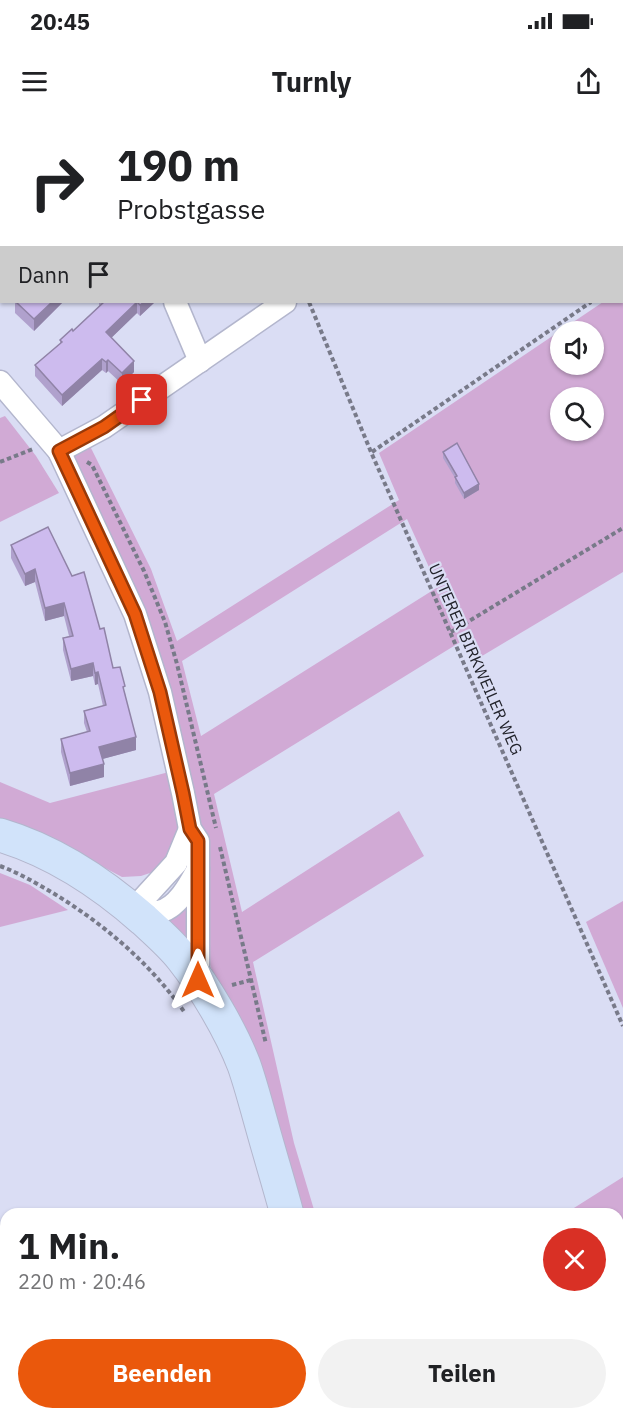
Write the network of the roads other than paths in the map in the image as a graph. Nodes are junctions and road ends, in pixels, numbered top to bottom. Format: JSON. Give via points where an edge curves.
{"nodes":[{"id":1,"x":174,"y":303,"type":"edge"},
{"id":2,"x":284,"y":303,"type":"edge"},
{"id":3,"x":200,"y":361,"type":"junction"},
{"id":4,"x":0,"y":382,"type":"edge"},
{"id":5,"x":55,"y":446,"type":"junction"},
{"id":6,"x":190,"y":829,"type":"junction"},
{"id":7,"x":0,"y":835,"type":"edge"},
{"id":8,"x":198,"y":869,"type":"junction"},
{"id":9,"x":133,"y":910,"type":"junction"},
{"id":10,"x":198,"y":980,"type":"junction"},
{"id":11,"x":285,"y":1208,"type":"edge"}],
"edges":[{"from":1,"to":3,"type":"street"},
{"from":2,"to":3,"type":"street"},
{"from":3,"to":5,"type":"street","via":[[104,427]]},
{"from":4,"to":5,"type":"street"},
{"from":5,"to":6,"type":"street","via":[[135,614],[160,692]]},
{"from":6,"to":8,"type":"street","via":[[198,841]]},
{"from":6,"to":9,"type":"street","via":[[176,863]]},
{"from":7,"to":9,"type":"street","via":[[62,861]]},
{"from":8,"to":9,"type":"street","via":[[189,887],[167,909]]},
{"from":8,"to":10,"type":"street"},
{"from":9,"to":10,"type":"street","via":[[162,936]]},
{"from":10,"to":11,"type":"street","via":[[243,1064]]}]}
